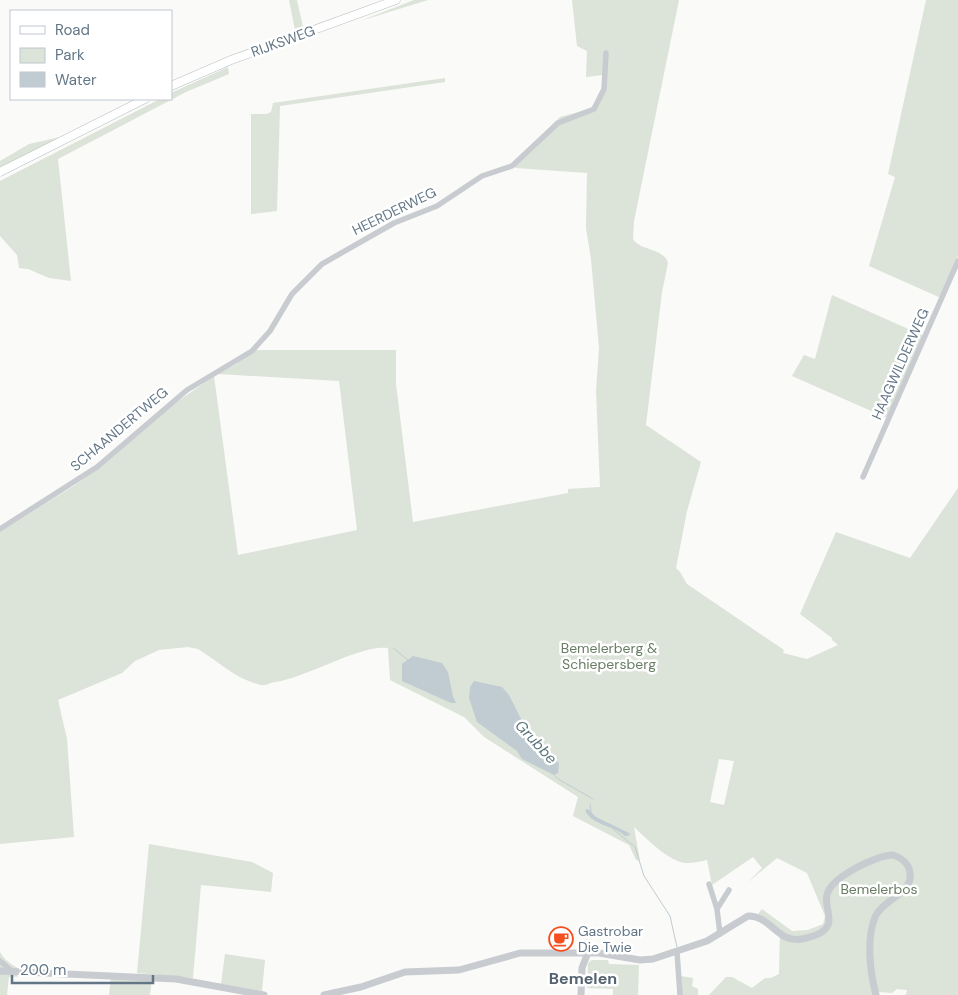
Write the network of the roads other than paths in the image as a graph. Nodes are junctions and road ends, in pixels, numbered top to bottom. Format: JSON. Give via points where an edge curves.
{"nodes":[{"id":1,"x":396,"y":0,"type":"edge"},
{"id":2,"x":606,"y":53,"type":"dead end"},
{"id":3,"x":172,"y":86,"type":"edge"},
{"id":4,"x":143,"y":100,"type":"edge"},
{"id":5,"x":0,"y":172,"type":"edge"},
{"id":6,"x":958,"y":260,"type":"edge"},
{"id":7,"x":255,"y":349,"type":"joint"},
{"id":8,"x":863,"y":477,"type":"dead end"},
{"id":9,"x":0,"y":529,"type":"edge"},
{"id":10,"x":709,"y":884,"type":"dead end"},
{"id":11,"x":729,"y":890,"type":"dead end"},
{"id":12,"x":717,"y":909,"type":"junction"},
{"id":13,"x":720,"y":934,"type":"junction"},
{"id":14,"x":677,"y":952,"type":"junction"},
{"id":15,"x":574,"y":954,"type":"junction"},
{"id":16,"x":587,"y":954,"type":"junction"},
{"id":17,"x":0,"y":961,"type":"edge"},
{"id":18,"x":582,"y":968,"type":"junction"},
{"id":19,"x":0,"y":972,"type":"edge"},
{"id":20,"x":13,"y":972,"type":"junction"},
{"id":21,"x":264,"y":995,"type":"edge"},
{"id":22,"x":324,"y":995,"type":"edge"},
{"id":23,"x":581,"y":995,"type":"edge"},
{"id":24,"x":680,"y":995,"type":"edge"},
{"id":25,"x":876,"y":995,"type":"edge"}],
"edges":[{"from":1,"to":3,"type":"main road","name":"RIJKSWEG","via":[[231,60]]},
{"from":2,"to":7,"type":"street","name":"HEERDERWEG","via":[[604,89],[594,109],[558,123],[514,165],[482,176],[434,208],[402,220],[328,260],[292,294]]},
{"from":4,"to":5,"type":"main road"},
{"from":6,"to":8,"type":"street","name":"HAAGWILDERWEG"},
{"from":7,"to":9,"type":"street","name":"SCHAANDERTWEG","via":[[187,390],[97,467]]},
{"from":10,"to":12,"type":"street"},
{"from":11,"to":12,"type":"street"},
{"from":12,"to":13,"type":"street"},
{"from":13,"to":14,"type":"street"},
{"from":13,"to":25,"type":"street","via":[[748,916],[760,918],[786,939],[814,936],[828,924],[826,895],[834,882],[879,857],[901,858],[909,870],[908,885],[881,908],[873,926],[871,965]]},
{"from":14,"to":16,"type":"street","via":[[645,960],[602,953]]},
{"from":14,"to":24,"type":"street"},
{"from":15,"to":16,"type":"street"},
{"from":15,"to":18,"type":"street"},
{"from":15,"to":22,"type":"street","via":[[520,953],[459,970],[408,971]]},
{"from":16,"to":18,"type":"street"},
{"from":17,"to":20,"type":"street"},
{"from":18,"to":23,"type":"street"},
{"from":19,"to":20,"type":"street"},
{"from":20,"to":21,"type":"street","via":[[176,979]]}]}
